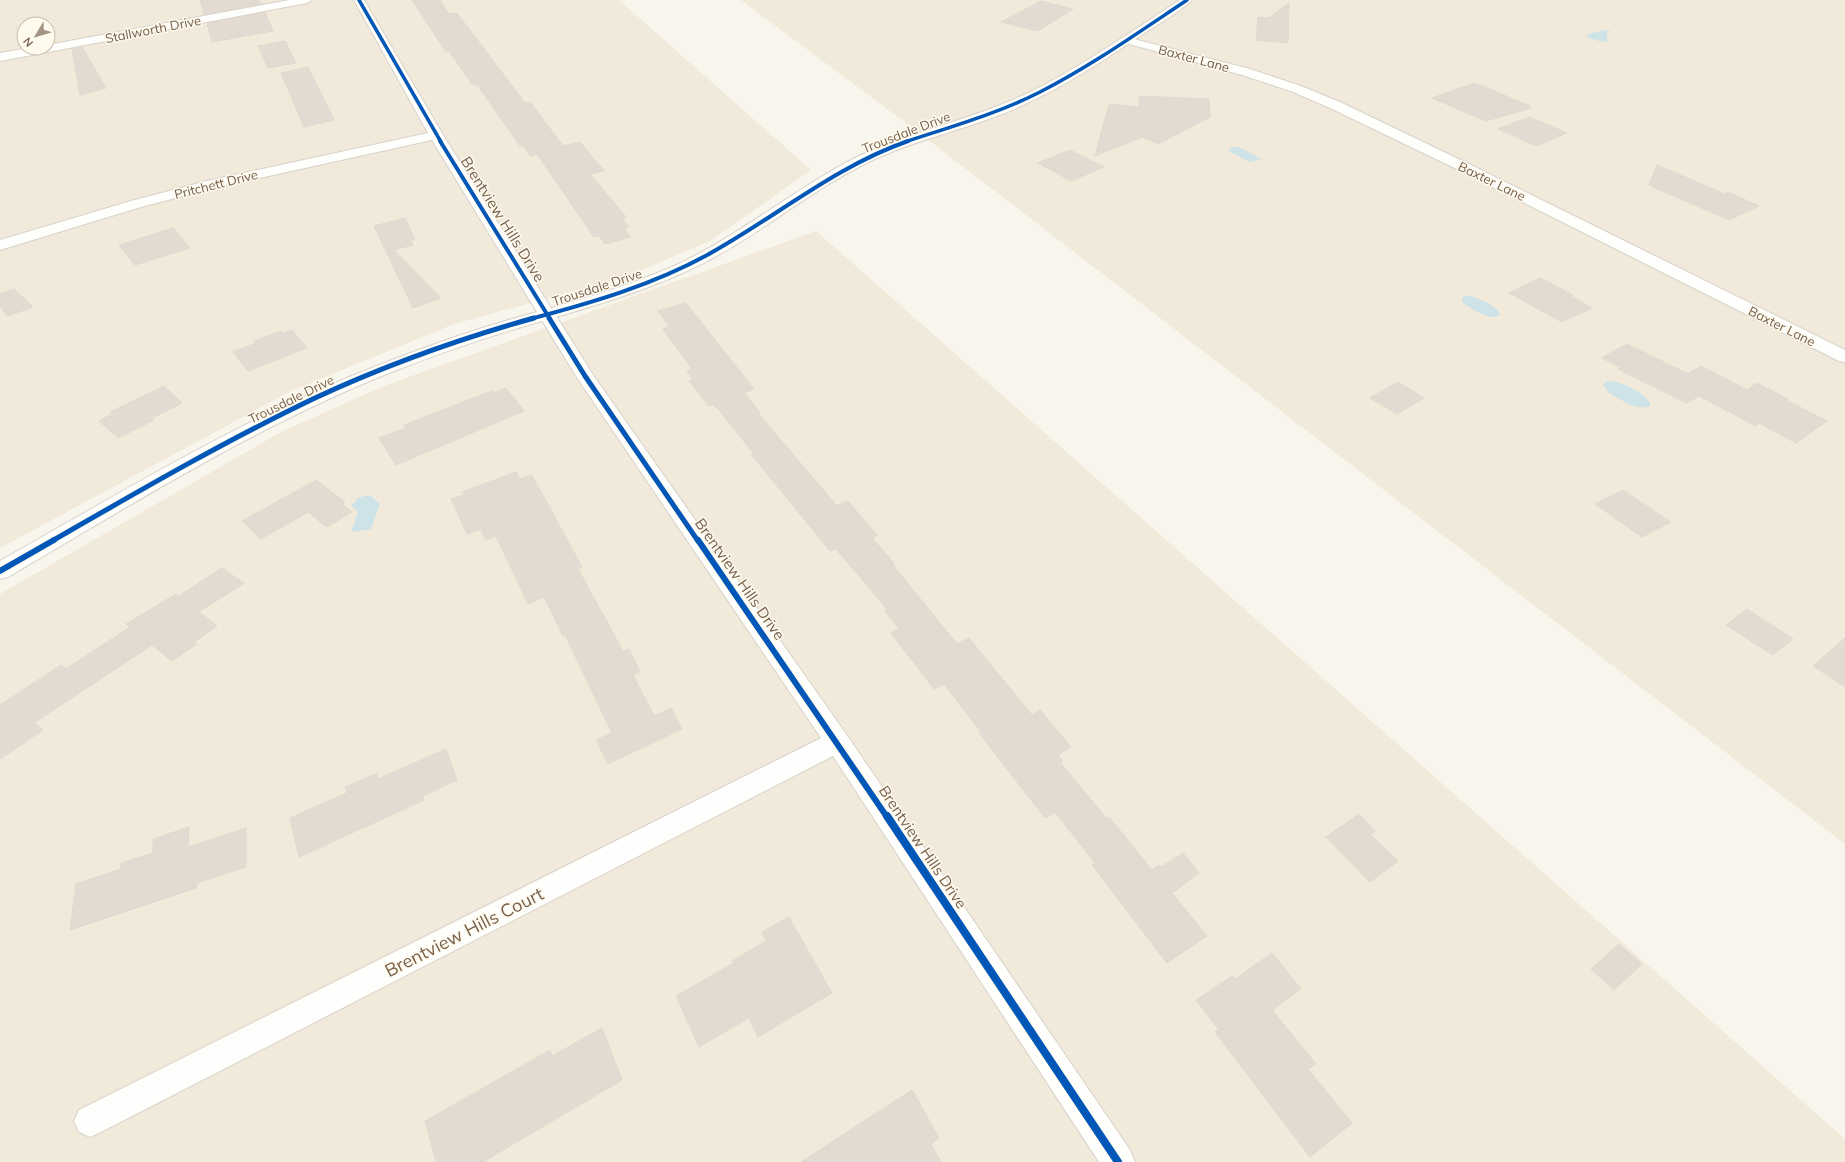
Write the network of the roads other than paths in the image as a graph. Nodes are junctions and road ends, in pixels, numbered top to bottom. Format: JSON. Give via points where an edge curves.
{"nodes":[{"id":1,"x":307,"y":0,"type":"edge"},
{"id":2,"x":358,"y":0,"type":"edge"},
{"id":3,"x":1187,"y":0,"type":"edge"},
{"id":4,"x":1126,"y":40,"type":"junction"},
{"id":5,"x":0,"y":57,"type":"edge"},
{"id":6,"x":436,"y":136,"type":"junction"},
{"id":7,"x":0,"y":245,"type":"edge"},
{"id":8,"x":546,"y":315,"type":"junction"},
{"id":9,"x":1845,"y":357,"type":"edge"},
{"id":10,"x":0,"y":571,"type":"edge"},
{"id":11,"x":837,"y":742,"type":"junction"},
{"id":12,"x":90,"y":1121,"type":"dead end"},
{"id":13,"x":1118,"y":1162,"type":"edge"}],
"edges":[{"from":1,"to":5,"type":"street","name":"Stallworth Drive"},
{"from":2,"to":6,"type":"street","name":"Brentview Hills Drive"},
{"from":3,"to":4,"type":"street","name":"Trousdale Drive"},
{"from":4,"to":8,"type":"street","name":"Trousdale Drive","via":[[1070,76],[1020,101],[894,146],[856,163],[810,190],[733,242],[688,265],[634,287]]},
{"from":4,"to":9,"type":"street","name":"Baxter Lane","via":[[1246,72],[1329,102]]},
{"from":6,"to":7,"type":"street","name":"Pritchett Drive","via":[[204,186]]},
{"from":6,"to":8,"type":"street","name":"Brentview Hills Drive"},
{"from":8,"to":10,"type":"street","name":"Trousdale Drive","via":[[420,355],[321,396],[211,451]]},
{"from":8,"to":11,"type":"street","name":"Brentview Hills Drive","via":[[585,376]]},
{"from":11,"to":12,"type":"street","name":"Brentview Hills Court"},
{"from":11,"to":13,"type":"street","name":"Brentview Hills Drive"}]}
